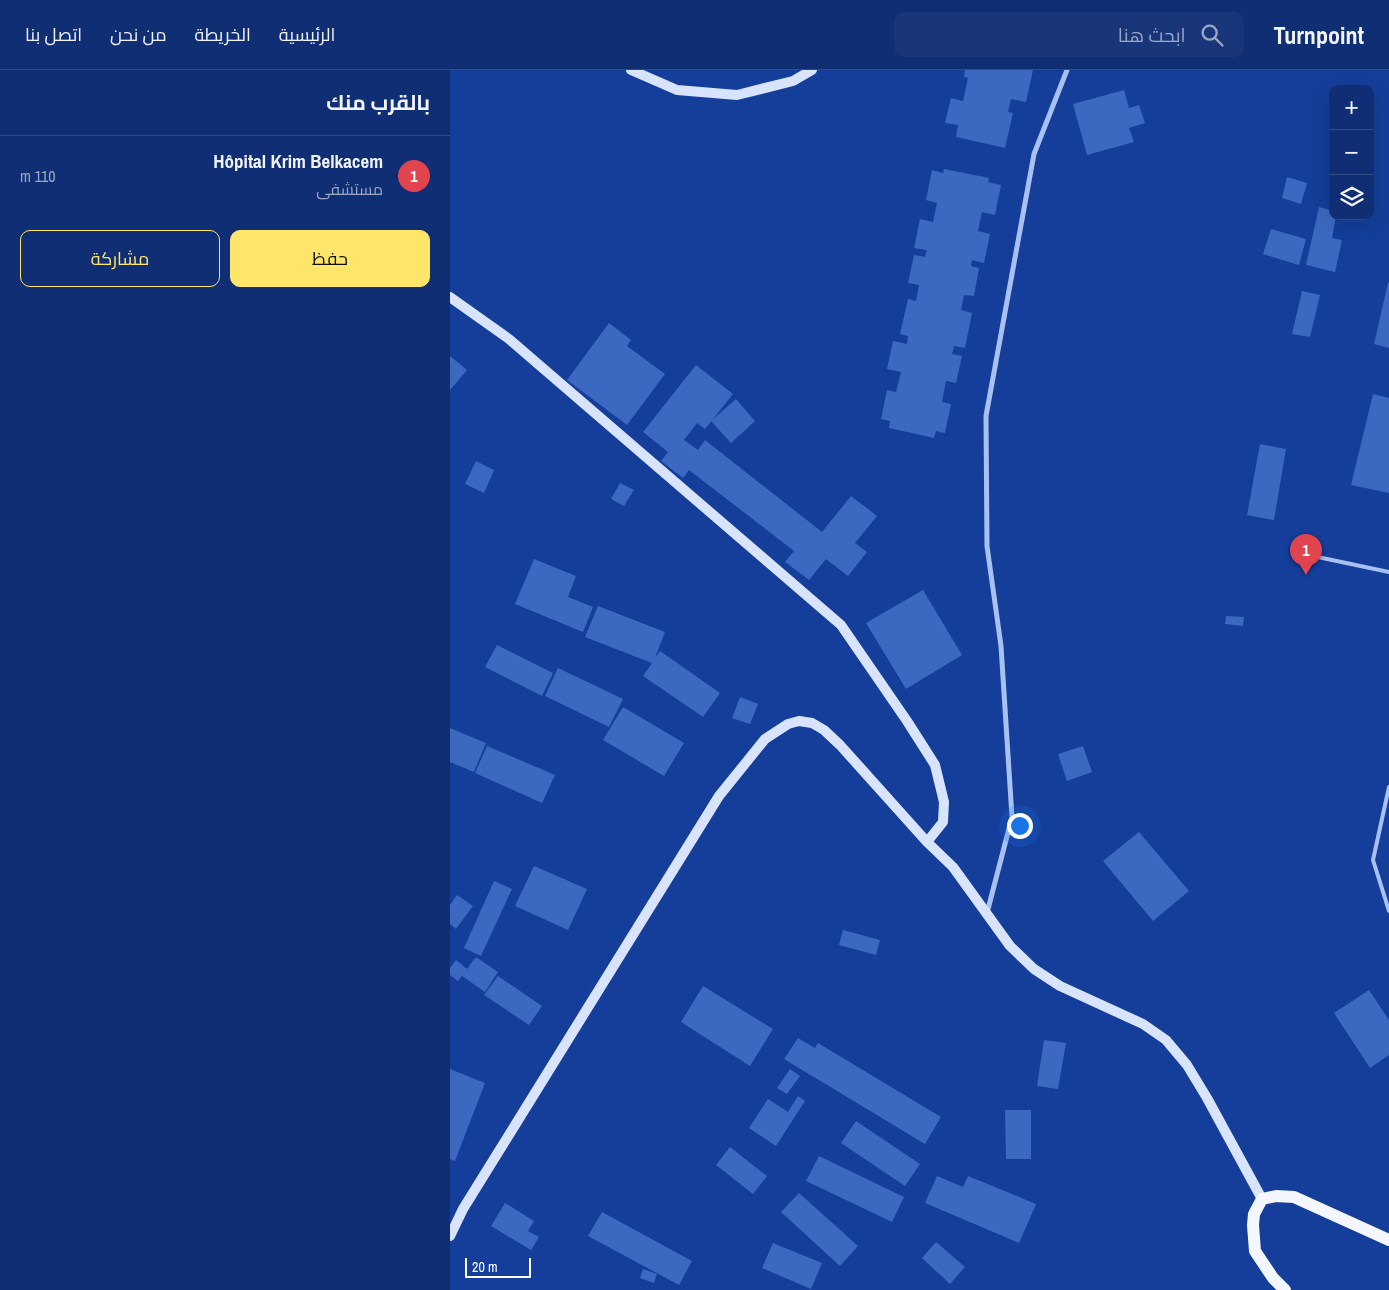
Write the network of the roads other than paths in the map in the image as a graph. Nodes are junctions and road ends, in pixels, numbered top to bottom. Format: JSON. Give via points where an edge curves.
{"nodes":[{"id":1,"x":631,"y":70,"type":"edge"},
{"id":2,"x":812,"y":70,"type":"edge"},
{"id":3,"x":1067,"y":70,"type":"edge"},
{"id":4,"x":450,"y":297,"type":"edge"},
{"id":5,"x":1294,"y":552,"type":"dead end"},
{"id":6,"x":1389,"y":572,"type":"edge"},
{"id":7,"x":1389,"y":787,"type":"edge"},
{"id":8,"x":928,"y":842,"type":"junction"},
{"id":9,"x":1389,"y":911,"type":"edge"},
{"id":10,"x":987,"y":914,"type":"junction"},
{"id":11,"x":1262,"y":1199,"type":"junction"},
{"id":12,"x":450,"y":1236,"type":"edge"},
{"id":13,"x":1389,"y":1240,"type":"edge"},
{"id":14,"x":1284,"y":1290,"type":"edge"}],
"edges":[{"from":1,"to":2,"type":"main road","via":[[678,90],[737,95],[792,81]]},
{"from":3,"to":10,"type":"street","via":[[1034,154],[986,416],[987,546],[1001,646],[1012,817]]},
{"from":4,"to":8,"type":"main road","via":[[509,338],[841,625],[935,764],[944,802],[943,822]]},
{"from":5,"to":6,"type":"lane"},
{"from":7,"to":9,"type":"lane","via":[[1373,860]]},
{"from":8,"to":10,"type":"main road","via":[[953,867]]},
{"from":8,"to":12,"type":"main road","via":[[824,730],[812,723],[799,721],[765,739],[719,796]]},
{"from":10,"to":11,"type":"main road","via":[[1010,946],[1034,969],[1060,986],[1143,1024],[1166,1040],[1187,1065],[1207,1098]]},
{"from":11,"to":13,"type":"main road","via":[[1294,1197]]},
{"from":11,"to":14,"type":"main road","via":[[1252,1225],[1255,1251]]}]}
